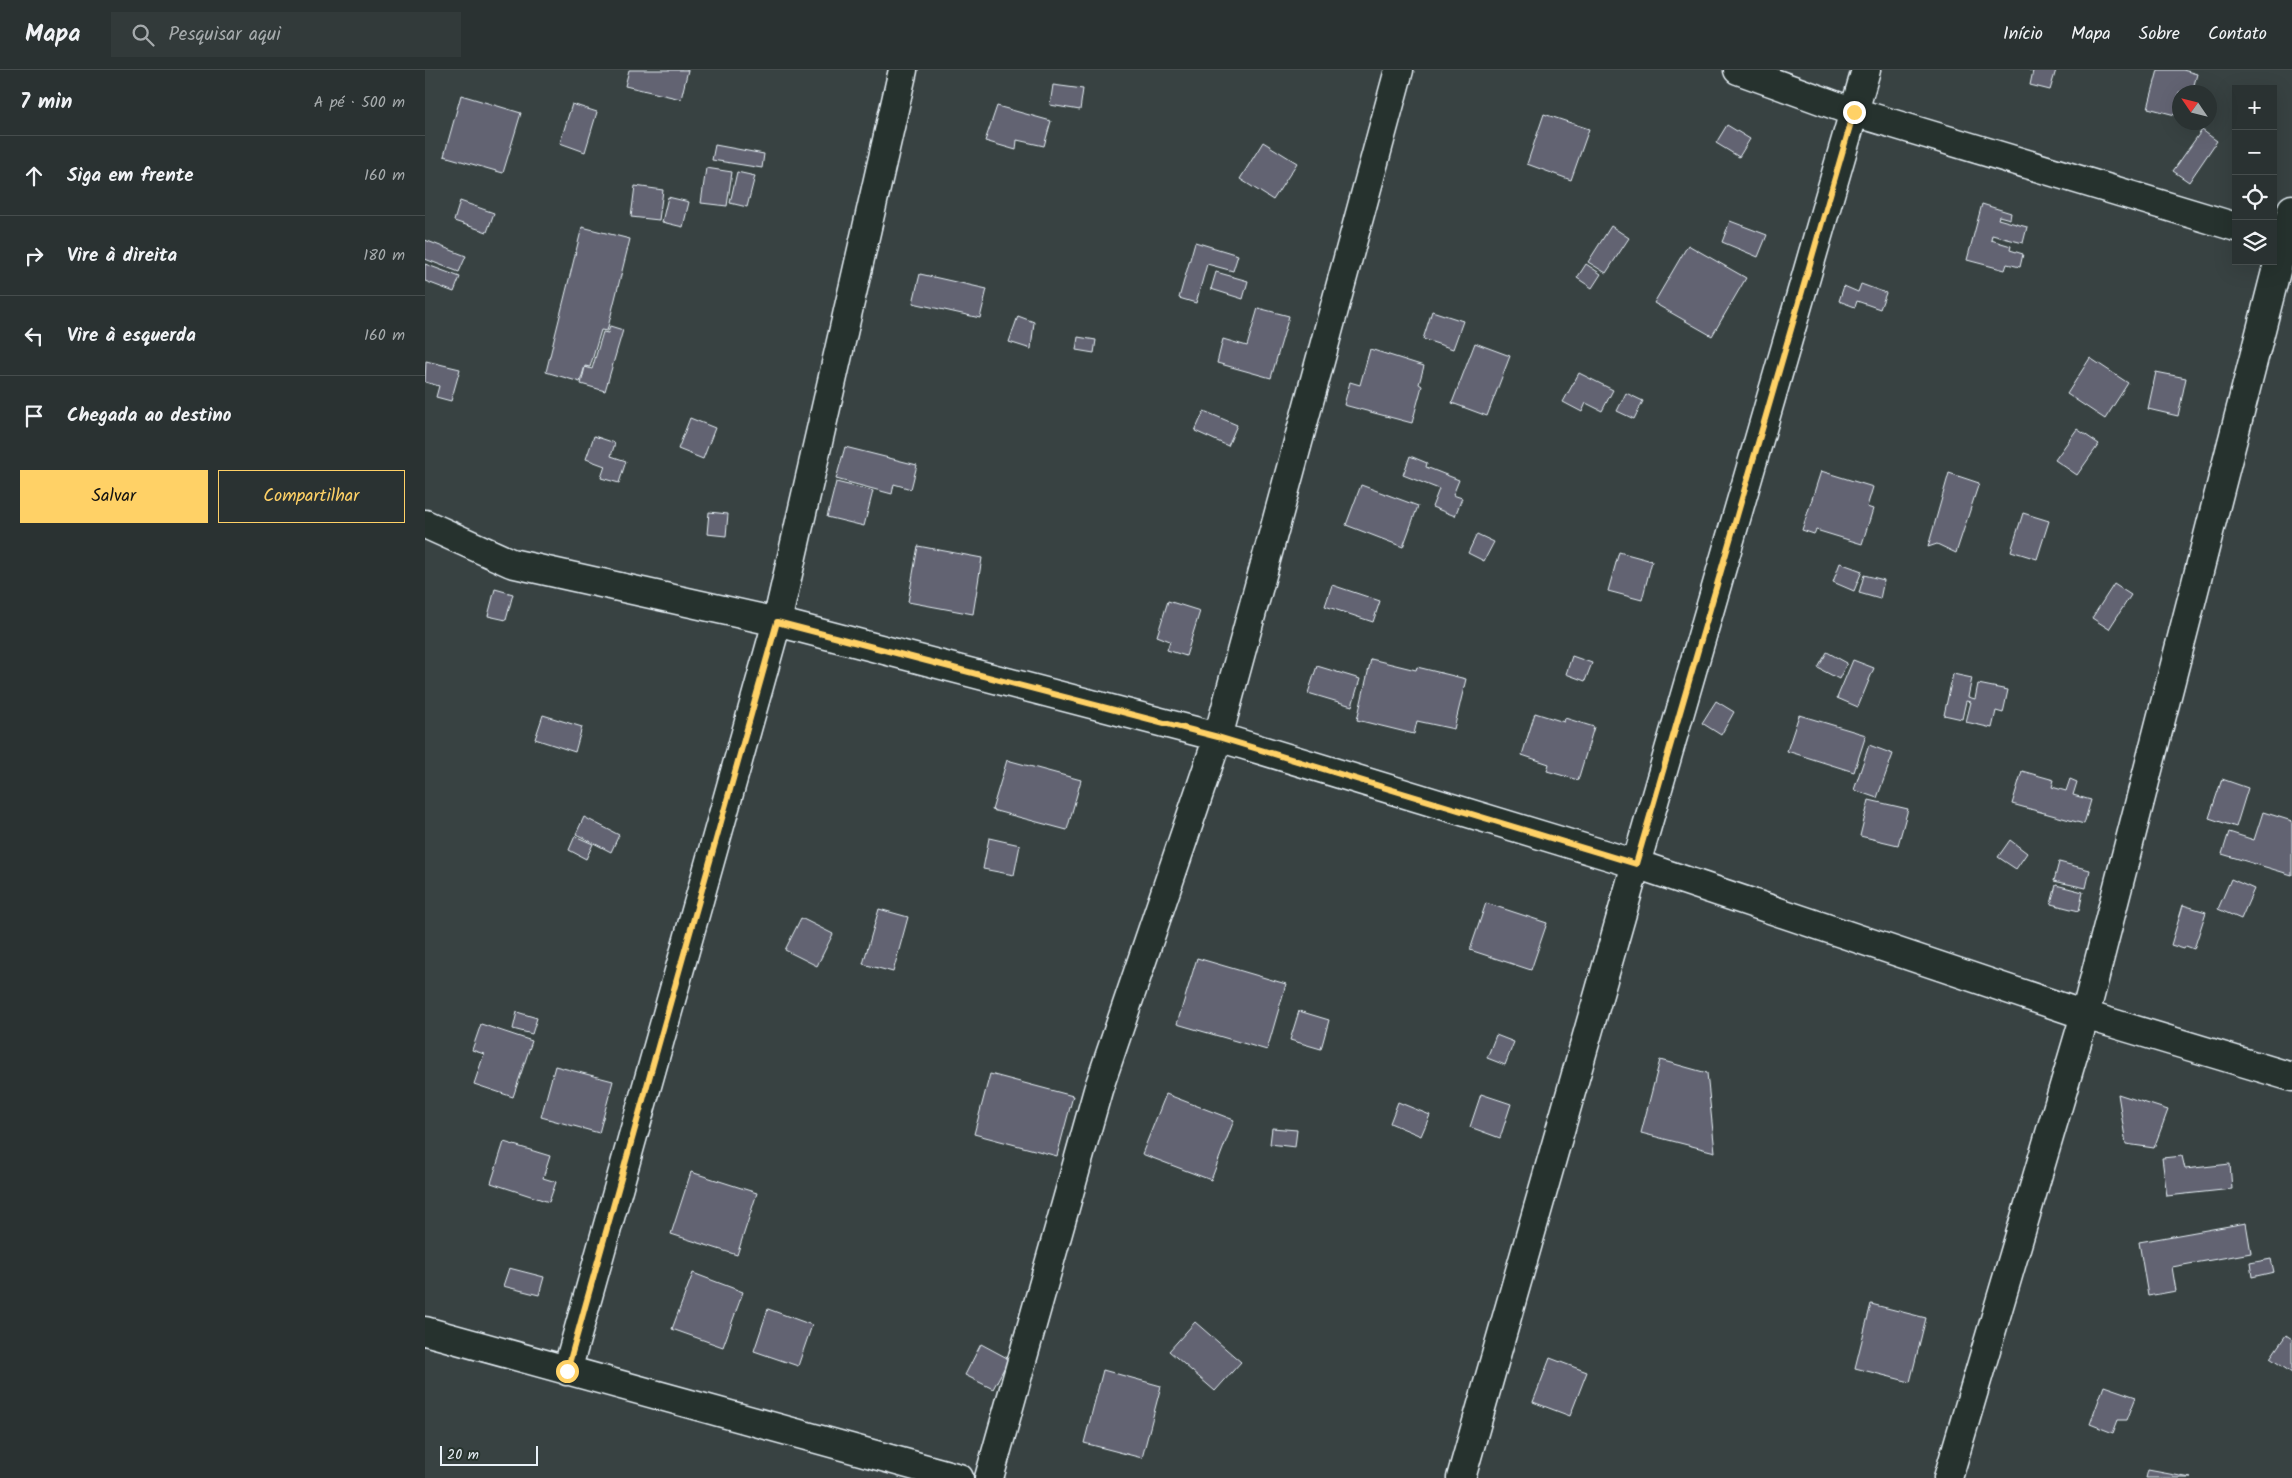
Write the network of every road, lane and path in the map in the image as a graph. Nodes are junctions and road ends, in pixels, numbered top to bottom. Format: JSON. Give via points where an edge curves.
{"nodes":[{"id":1,"x":903,"y":70,"type":"edge"},
{"id":2,"x":1399,"y":70,"type":"edge"},
{"id":3,"x":1738,"y":70,"type":"edge"},
{"id":4,"x":1866,"y":70,"type":"edge"},
{"id":5,"x":1854,"y":112,"type":"junction"},
{"id":6,"x":2292,"y":209,"type":"edge"},
{"id":7,"x":2232,"y":226,"type":"edge"},
{"id":8,"x":2283,"y":241,"type":"edge"},
{"id":9,"x":425,"y":524,"type":"edge"},
{"id":10,"x":777,"y":622,"type":"junction"},
{"id":11,"x":1218,"y":737,"type":"junction"},
{"id":12,"x":1636,"y":864,"type":"junction"},
{"id":13,"x":2085,"y":1015,"type":"junction"},
{"id":14,"x":2292,"y":1077,"type":"edge"},
{"id":15,"x":425,"y":1331,"type":"edge"},
{"id":16,"x":567,"y":1371,"type":"junction"},
{"id":17,"x":959,"y":1478,"type":"edge"},
{"id":18,"x":989,"y":1478,"type":"edge"},
{"id":19,"x":1461,"y":1478,"type":"edge"},
{"id":20,"x":1948,"y":1478,"type":"edge"}],
"edges":[{"from":1,"to":10,"type":"street"},
{"from":2,"to":11,"type":"street"},
{"from":3,"to":5,"type":"street"},
{"from":4,"to":5,"type":"street"},
{"from":5,"to":7,"type":"street"},
{"from":5,"to":12,"type":"street"},
{"from":6,"to":8,"type":"street"},
{"from":8,"to":13,"type":"street"},
{"from":9,"to":10,"type":"street","via":[[511,563]]},
{"from":10,"to":11,"type":"street"},
{"from":10,"to":16,"type":"street"},
{"from":11,"to":12,"type":"street"},
{"from":11,"to":18,"type":"street","via":[[1098,1090]]},
{"from":12,"to":13,"type":"street"},
{"from":12,"to":19,"type":"street"},
{"from":13,"to":14,"type":"street"},
{"from":13,"to":20,"type":"street"},
{"from":15,"to":16,"type":"street"},
{"from":16,"to":17,"type":"street"}]}
